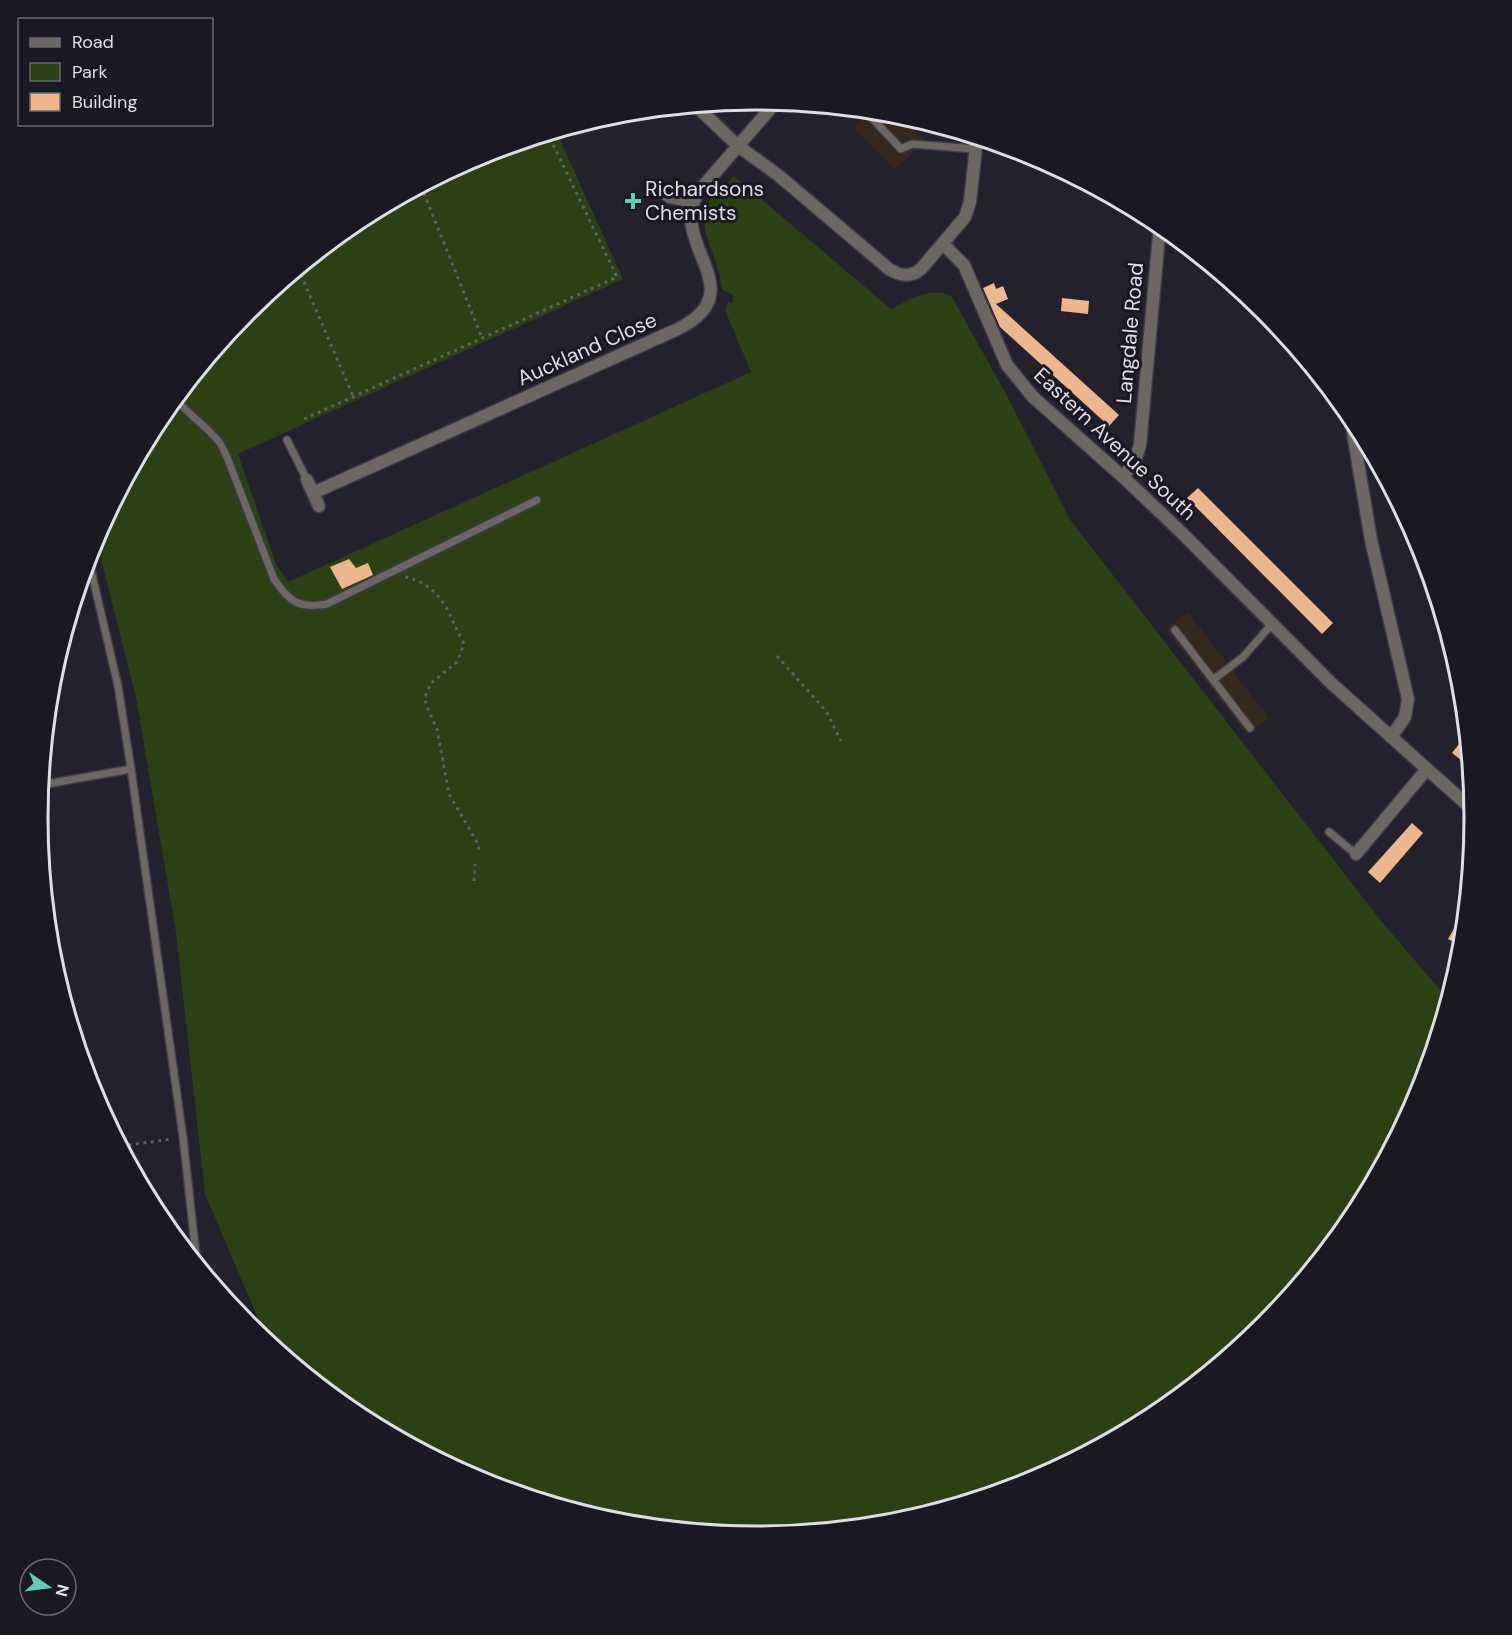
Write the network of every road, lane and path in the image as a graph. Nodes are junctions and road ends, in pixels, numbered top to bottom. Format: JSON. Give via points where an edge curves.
{"nodes":[{"id":1,"x":769,"y":110,"type":"edge"},
{"id":2,"x":701,"y":112,"type":"edge"},
{"id":3,"x":874,"y":120,"type":"edge"},
{"id":4,"x":551,"y":140,"type":"edge"},
{"id":5,"x":970,"y":143,"type":"edge"},
{"id":6,"x":976,"y":145,"type":"edge"},
{"id":7,"x":738,"y":146,"type":"junction"},
{"id":8,"x":658,"y":190,"type":"dead end"},
{"id":9,"x":424,"y":193,"type":"edge"},
{"id":10,"x":692,"y":204,"type":"junction"},
{"id":11,"x":1159,"y":236,"type":"edge"},
{"id":12,"x":943,"y":244,"type":"junction"},
{"id":13,"x":301,"y":275,"type":"edge"},
{"id":14,"x":482,"y":338,"type":"junction"},
{"id":15,"x":353,"y":396,"type":"junction"},
{"id":16,"x":180,"y":405,"type":"edge"},
{"id":17,"x":304,"y":419,"type":"dead end"},
{"id":18,"x":1354,"y":439,"type":"edge"},
{"id":19,"x":287,"y":440,"type":"dead end"},
{"id":20,"x":1123,"y":477,"type":"junction"},
{"id":21,"x":307,"y":480,"type":"joint"},
{"id":22,"x":313,"y":493,"type":"junction"},
{"id":23,"x":537,"y":500,"type":"dead end"},
{"id":24,"x":319,"y":506,"type":"dead end"},
{"id":25,"x":92,"y":574,"type":"edge"},
{"id":26,"x":402,"y":577,"type":"dead end"},
{"id":27,"x":1271,"y":625,"type":"junction"},
{"id":28,"x":1175,"y":630,"type":"dead end"},
{"id":29,"x":777,"y":656,"type":"dead end"},
{"id":30,"x":1213,"y":680,"type":"junction"},
{"id":31,"x":1250,"y":728,"type":"dead end"},
{"id":32,"x":1391,"y":737,"type":"junction"},
{"id":33,"x":841,"y":741,"type":"dead end"},
{"id":34,"x":132,"y":769,"type":"junction"},
{"id":35,"x":1427,"y":770,"type":"junction"},
{"id":36,"x":49,"y":784,"type":"edge"},
{"id":37,"x":1463,"y":802,"type":"edge"},
{"id":38,"x":1329,"y":832,"type":"dead end"},
{"id":39,"x":479,"y":851,"type":"dead end"},
{"id":40,"x":1356,"y":854,"type":"joint"},
{"id":41,"x":475,"y":864,"type":"dead end"},
{"id":42,"x":474,"y":881,"type":"dead end"},
{"id":43,"x":183,"y":1137,"type":"junction"},
{"id":44,"x":129,"y":1145,"type":"edge"},
{"id":45,"x":196,"y":1251,"type":"edge"}],
"edges":[{"from":1,"to":7,"type":"street"},
{"from":2,"to":7,"type":"street"},
{"from":3,"to":5,"type":"lane","via":[[901,149],[912,144]]},
{"from":4,"to":14,"type":"path","via":[[617,277]]},
{"from":6,"to":12,"type":"street","via":[[968,210]]},
{"from":7,"to":10,"type":"street"},
{"from":7,"to":12,"type":"street","via":[[896,273],[917,272]]},
{"from":8,"to":10,"type":"lane","via":[[668,199]]},
{"from":9,"to":14,"type":"path"},
{"from":10,"to":22,"type":"street","name":"Auckland Close","via":[[691,231],[706,263],[710,283],[708,302],[696,319]]},
{"from":11,"to":20,"type":"street","name":"Langdale Road","via":[[1140,445],[1135,461]]},
{"from":12,"to":20,"type":"street","name":"Eastern Avenue South","via":[[964,265],[1007,365],[1033,397]]},
{"from":13,"to":15,"type":"path"},
{"from":14,"to":15,"type":"path"},
{"from":15,"to":17,"type":"path"},
{"from":16,"to":23,"type":"lane","via":[[220,443],[274,579],[282,592],[303,605],[327,604]]},
{"from":18,"to":32,"type":"street","via":[[1371,540],[1408,699],[1405,717]]},
{"from":19,"to":21,"type":"lane"},
{"from":20,"to":27,"type":"street","name":"Eastern Avenue South"},
{"from":21,"to":22,"type":"street"},
{"from":22,"to":24,"type":"street"},
{"from":25,"to":34,"type":"lane"},
{"from":26,"to":39,"type":"path","via":[[435,590],[464,644],[457,662],[431,683],[425,697],[449,794]]},
{"from":27,"to":30,"type":"lane","via":[[1243,657]]},
{"from":27,"to":32,"type":"street","name":"Eastern Avenue South"},
{"from":28,"to":30,"type":"lane"},
{"from":29,"to":33,"type":"path","via":[[826,711]]},
{"from":30,"to":31,"type":"lane"},
{"from":32,"to":35,"type":"street","name":"Eastern Avenue South"},
{"from":34,"to":36,"type":"lane"},
{"from":34,"to":43,"type":"lane"},
{"from":35,"to":37,"type":"street","name":"Eastern Avenue South"},
{"from":35,"to":40,"type":"street"},
{"from":38,"to":40,"type":"lane"},
{"from":41,"to":42,"type":"path"},
{"from":43,"to":44,"type":"path"},
{"from":43,"to":45,"type":"lane"}]}
